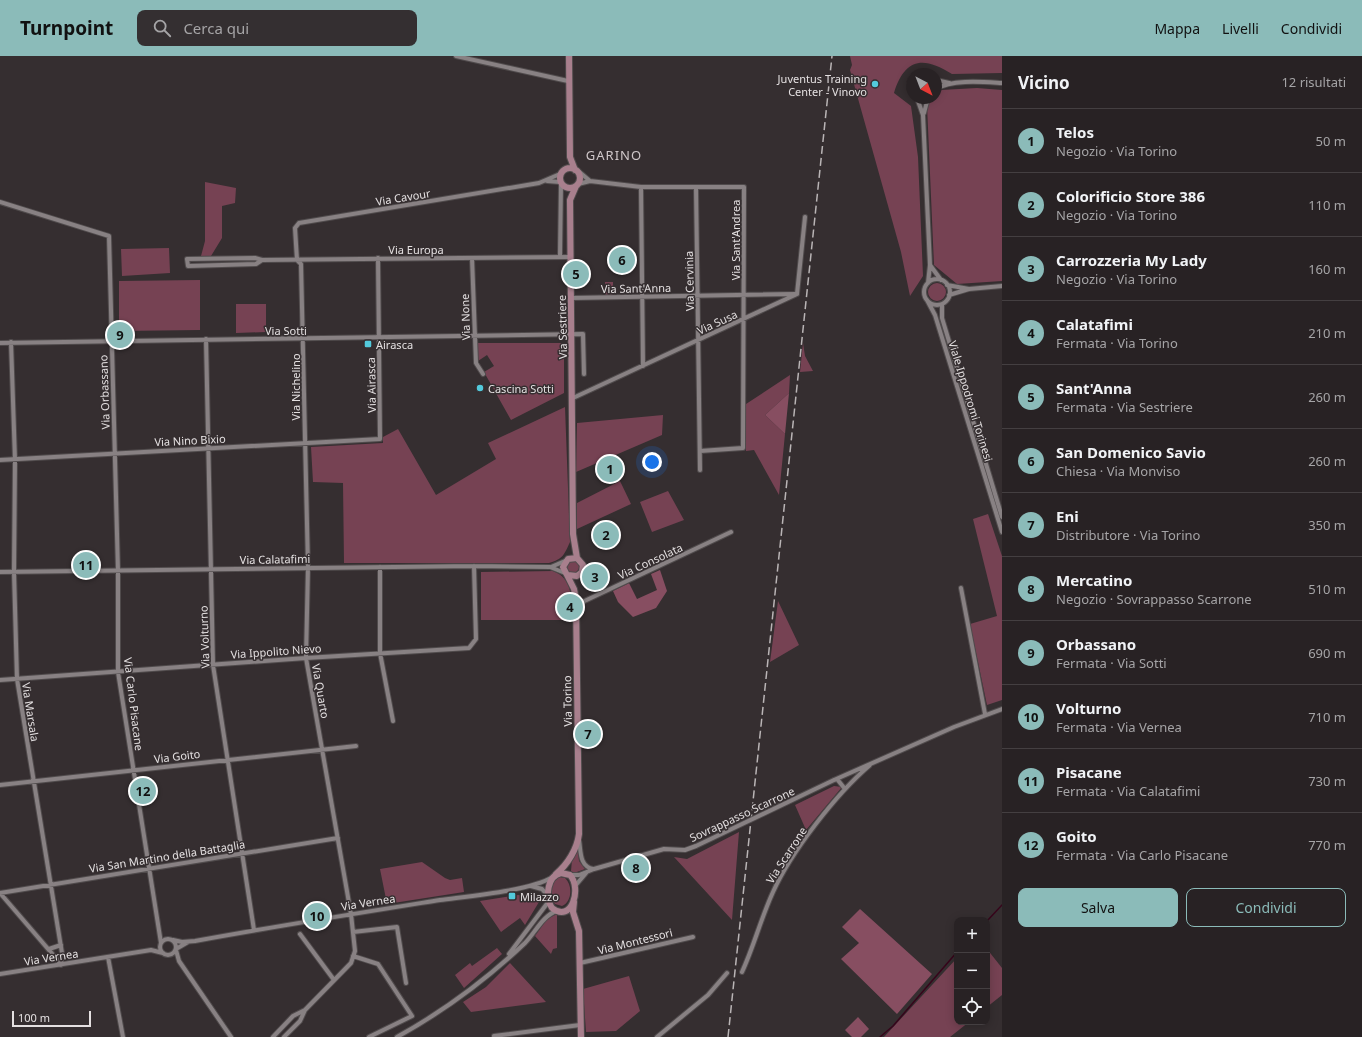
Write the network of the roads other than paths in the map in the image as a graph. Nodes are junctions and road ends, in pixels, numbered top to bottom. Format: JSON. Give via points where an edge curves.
{"nodes":[{"id":1,"x":456,"y":56,"type":"edge"},
{"id":2,"x":569,"y":56,"type":"edge"},
{"id":3,"x":942,"y":81,"type":"edge"},
{"id":4,"x":568,"y":82,"type":"junction"},
{"id":5,"x":953,"y":83,"type":"junction"},
{"id":6,"x":1002,"y":83,"type":"edge"},
{"id":7,"x":942,"y":87,"type":"edge"},
{"id":8,"x":919,"y":104,"type":"edge"},
{"id":9,"x":926,"y":104,"type":"edge"},
{"id":10,"x":923,"y":115,"type":"junction"},
{"id":11,"x":570,"y":157,"type":"junction"},
{"id":12,"x":576,"y":170,"type":"junction"},
{"id":13,"x":562,"y":172,"type":"junction"},
{"id":14,"x":547,"y":180,"type":"junction"},
{"id":15,"x":590,"y":181,"type":"junction"},
{"id":16,"x":561,"y":184,"type":"junction"},
{"id":17,"x":577,"y":185,"type":"junction"},
{"id":18,"x":641,"y":187,"type":"junction"},
{"id":19,"x":696,"y":187,"type":"junction"},
{"id":20,"x":570,"y":200,"type":"junction"},
{"id":21,"x":0,"y":202,"type":"edge"},
{"id":22,"x":805,"y":217,"type":"dead end"},
{"id":23,"x":560,"y":257,"type":"junction"},
{"id":24,"x":571,"y":257,"type":"junction"},
{"id":25,"x":378,"y":258,"type":"junction"},
{"id":26,"x":472,"y":258,"type":"junction"},
{"id":27,"x":262,"y":260,"type":"junction"},
{"id":28,"x":297,"y":260,"type":"junction"},
{"id":29,"x":930,"y":265,"type":"junction"},
{"id":30,"x":941,"y":280,"type":"junction"},
{"id":31,"x":928,"y":283,"type":"junction"},
{"id":32,"x":947,"y":285,"type":"junction"},
{"id":33,"x":1002,"y":286,"type":"edge"},
{"id":34,"x":969,"y":289,"type":"junction"},
{"id":35,"x":797,"y":294,"type":"junction"},
{"id":36,"x":949,"y":294,"type":"junction"},
{"id":37,"x":744,"y":295,"type":"junction"},
{"id":38,"x":698,"y":296,"type":"junction"},
{"id":39,"x":642,"y":297,"type":"junction"},
{"id":40,"x":571,"y":298,"type":"junction"},
{"id":41,"x":927,"y":300,"type":"junction"},
{"id":42,"x":942,"y":304,"type":"junction"},
{"id":43,"x":744,"y":319,"type":"junction"},
{"id":44,"x":572,"y":334,"type":"junction"},
{"id":45,"x":474,"y":336,"type":"junction"},
{"id":46,"x":379,"y":337,"type":"junction"},
{"id":47,"x":206,"y":339,"type":"junction"},
{"id":48,"x":304,"y":339,"type":"junction"},
{"id":49,"x":699,"y":340,"type":"junction"},
{"id":50,"x":112,"y":341,"type":"junction"},
{"id":51,"x":11,"y":342,"type":"junction"},
{"id":52,"x":0,"y":343,"type":"edge"},
{"id":53,"x":643,"y":366,"type":"junction"},
{"id":54,"x":483,"y":374,"type":"dead end"},
{"id":55,"x":584,"y":374,"type":"dead end"},
{"id":56,"x":573,"y":398,"type":"junction"},
{"id":57,"x":574,"y":429,"type":"joint"},
{"id":58,"x":380,"y":439,"type":"joint"},
{"id":59,"x":304,"y":444,"type":"junction"},
{"id":60,"x":208,"y":448,"type":"junction"},
{"id":61,"x":700,"y":451,"type":"junction"},
{"id":62,"x":114,"y":453,"type":"junction"},
{"id":63,"x":0,"y":460,"type":"edge"},
{"id":64,"x":15,"y":460,"type":"junction"},
{"id":65,"x":700,"y":470,"type":"dead end"},
{"id":66,"x":1002,"y":517,"type":"edge"},
{"id":67,"x":731,"y":532,"type":"dead end"},
{"id":68,"x":1002,"y":532,"type":"edge"},
{"id":69,"x":574,"y":541,"type":"junction"},
{"id":70,"x":577,"y":558,"type":"junction"},
{"id":71,"x":566,"y":560,"type":"junction"},
{"id":72,"x":474,"y":566,"type":"junction"},
{"id":73,"x":308,"y":567,"type":"junction"},
{"id":74,"x":380,"y":567,"type":"junction"},
{"id":75,"x":550,"y":567,"type":"junction"},
{"id":76,"x":211,"y":570,"type":"junction"},
{"id":77,"x":0,"y":572,"type":"edge"},
{"id":78,"x":14,"y":572,"type":"junction"},
{"id":79,"x":118,"y":572,"type":"junction"},
{"id":80,"x":566,"y":574,"type":"junction"},
{"id":81,"x":580,"y":574,"type":"junction"},
{"id":82,"x":961,"y":588,"type":"dead end"},
{"id":83,"x":574,"y":589,"type":"junction"},
{"id":84,"x":576,"y":605,"type":"junction"},
{"id":85,"x":380,"y":653,"type":"junction"},
{"id":86,"x":306,"y":658,"type":"junction"},
{"id":87,"x":213,"y":665,"type":"junction"},
{"id":88,"x":118,"y":672,"type":"junction"},
{"id":89,"x":17,"y":679,"type":"junction"},
{"id":90,"x":0,"y":680,"type":"edge"},
{"id":91,"x":1002,"y":709,"type":"edge"},
{"id":92,"x":984,"y":714,"type":"junction"},
{"id":93,"x":393,"y":721,"type":"dead end"},
{"id":94,"x":356,"y":746,"type":"dead end"},
{"id":95,"x":322,"y":749,"type":"junction"},
{"id":96,"x":228,"y":760,"type":"junction"},
{"id":97,"x":870,"y":765,"type":"junction"},
{"id":98,"x":134,"y":770,"type":"junction"},
{"id":99,"x":836,"y":780,"type":"junction"},
{"id":100,"x":34,"y":782,"type":"junction"},
{"id":101,"x":0,"y":785,"type":"edge"},
{"id":102,"x":845,"y":789,"type":"junction"},
{"id":103,"x":578,"y":837,"type":"junction"},
{"id":104,"x":338,"y":838,"type":"junction"},
{"id":105,"x":243,"y":854,"type":"junction"},
{"id":106,"x":570,"y":859,"type":"junction"},
{"id":107,"x":149,"y":868,"type":"junction"},
{"id":108,"x":594,"y":869,"type":"junction"},
{"id":109,"x":586,"y":873,"type":"junction"},
{"id":110,"x":555,"y":875,"type":"junction"},
{"id":111,"x":569,"y":875,"type":"junction"},
{"id":112,"x":50,"y":884,"type":"junction"},
{"id":113,"x":528,"y":886,"type":"junction"},
{"id":114,"x":575,"y":886,"type":"junction"},
{"id":115,"x":0,"y":893,"type":"edge"},
{"id":116,"x":549,"y":898,"type":"junction"},
{"id":117,"x":574,"y":902,"type":"junction"},
{"id":118,"x":559,"y":911,"type":"junction"},
{"id":119,"x":351,"y":914,"type":"junction"},
{"id":120,"x":576,"y":922,"type":"junction"},
{"id":121,"x":254,"y":930,"type":"junction"},
{"id":122,"x":159,"y":931,"type":"junction"},
{"id":123,"x":353,"y":932,"type":"junction"},
{"id":124,"x":300,"y":934,"type":"dead end"},
{"id":125,"x":693,"y":936,"type":"dead end"},
{"id":126,"x":166,"y":939,"type":"junction"},
{"id":127,"x":173,"y":940,"type":"junction"},
{"id":128,"x":188,"y":942,"type":"junction"},
{"id":129,"x":161,"y":944,"type":"junction"},
{"id":130,"x":61,"y":945,"type":"junction"},
{"id":131,"x":49,"y":949,"type":"junction"},
{"id":132,"x":151,"y":950,"type":"junction"},
{"id":133,"x":176,"y":950,"type":"junction"},
{"id":134,"x":163,"y":953,"type":"junction"},
{"id":135,"x":169,"y":955,"type":"junction"},
{"id":136,"x":353,"y":956,"type":"junction"},
{"id":137,"x":108,"y":957,"type":"junction"},
{"id":138,"x":506,"y":959,"type":"junction"},
{"id":139,"x":179,"y":961,"type":"junction"},
{"id":140,"x":580,"y":963,"type":"junction"},
{"id":141,"x":61,"y":965,"type":"junction"},
{"id":142,"x":742,"y":972,"type":"dead end"},
{"id":143,"x":728,"y":973,"type":"dead end"},
{"id":144,"x":0,"y":974,"type":"edge"},
{"id":145,"x":334,"y":980,"type":"junction"},
{"id":146,"x":406,"y":983,"type":"dead end"},
{"id":147,"x":305,"y":1010,"type":"junction"},
{"id":148,"x":580,"y":1025,"type":"junction"},
{"id":149,"x":494,"y":1036,"type":"edge"},
{"id":150,"x":123,"y":1037,"type":"edge"},
{"id":151,"x":231,"y":1037,"type":"edge"},
{"id":152,"x":273,"y":1037,"type":"edge"},
{"id":153,"x":284,"y":1037,"type":"edge"},
{"id":154,"x":369,"y":1037,"type":"edge"},
{"id":155,"x":397,"y":1037,"type":"edge"},
{"id":156,"x":581,"y":1037,"type":"edge"},
{"id":157,"x":657,"y":1037,"type":"edge"}],
"edges":[{"from":1,"to":4,"type":"street"},
{"from":2,"to":4,"type":"main road"},
{"from":3,"to":5,"type":"street"},
{"from":4,"to":11,"type":"main road"},
{"from":5,"to":6,"type":"street"},
{"from":5,"to":7,"type":"street"},
{"from":8,"to":10,"type":"street"},
{"from":9,"to":10,"type":"street"},
{"from":10,"to":29,"type":"street"},
{"from":11,"to":12,"type":"main road"},
{"from":11,"to":13,"type":"main road"},
{"from":12,"to":13,"type":"main road","via":[[570,168]]},
{"from":12,"to":15,"type":"street"},
{"from":12,"to":17,"type":"main road","via":[[580,179]]},
{"from":13,"to":14,"type":"street"},
{"from":13,"to":16,"type":"main road"},
{"from":14,"to":16,"type":"street"},
{"from":14,"to":28,"type":"street","name":"Via Cavour","via":[[299,223],[296,228]]},
{"from":15,"to":17,"type":"street"},
{"from":15,"to":18,"type":"street","name":"Via Sant'Andrea"},
{"from":16,"to":17,"type":"main road","via":[[571,188]]},
{"from":16,"to":20,"type":"main road"},
{"from":16,"to":23,"type":"street"},
{"from":17,"to":20,"type":"main road"},
{"from":18,"to":19,"type":"street","name":"Via Sant'Andrea"},
{"from":18,"to":39,"type":"street"},
{"from":19,"to":37,"type":"street","name":"Via Sant'Andrea","via":[[744,187]]},
{"from":19,"to":38,"type":"street","name":"Via Cervinia"},
{"from":20,"to":24,"type":"main road","name":"Via Sestriere"},
{"from":21,"to":50,"type":"street","name":"Via Orbassano","via":[[109,236]]},
{"from":22,"to":35,"type":"street"},
{"from":23,"to":24,"type":"street","name":"Via Europa"},
{"from":23,"to":26,"type":"street","name":"Via Europa"},
{"from":24,"to":40,"type":"main road","name":"Via Sestriere"},
{"from":25,"to":26,"type":"street","name":"Via Europa"},
{"from":25,"to":28,"type":"street","name":"Via Europa"},
{"from":25,"to":46,"type":"street","name":"Via Airasca"},
{"from":26,"to":45,"type":"street","name":"Via None"},
{"from":27,"to":27,"type":"street","name":"Via Europa","via":[[188,259],[188,266],[256,264]]},
{"from":27,"to":28,"type":"street","name":"Via Europa"},
{"from":28,"to":48,"type":"street","name":"Via Nichelino","via":[[301,264]]},
{"from":29,"to":30,"type":"street"},
{"from":29,"to":31,"type":"street"},
{"from":30,"to":31,"type":"street"},
{"from":30,"to":32,"type":"street"},
{"from":31,"to":41,"type":"street","via":[[924,289]]},
{"from":32,"to":34,"type":"street"},
{"from":32,"to":36,"type":"street"},
{"from":33,"to":34,"type":"street"},
{"from":34,"to":36,"type":"street"},
{"from":35,"to":37,"type":"street","name":"Via Sant'Anna"},
{"from":35,"to":43,"type":"street","name":"Via Susa"},
{"from":36,"to":42,"type":"street"},
{"from":37,"to":38,"type":"street","name":"Via Sant'Anna"},
{"from":37,"to":43,"type":"street","name":"Via Sant'Andrea"},
{"from":38,"to":39,"type":"street","name":"Via Sant'Anna"},
{"from":38,"to":49,"type":"street","name":"Via Cervinia"},
{"from":39,"to":40,"type":"street","name":"Via Sant'Anna"},
{"from":39,"to":53,"type":"street"},
{"from":40,"to":44,"type":"main road","name":"Via Sestriere"},
{"from":41,"to":42,"type":"street","via":[[934,304]]},
{"from":41,"to":68,"type":"street","name":"Viale Ippodromi Torinesi","via":[[935,315]]},
{"from":42,"to":66,"type":"street","name":"Viale Ippodromi Torinesi","via":[[942,318]]},
{"from":43,"to":49,"type":"street","name":"Via Susa"},
{"from":43,"to":61,"type":"street","name":"Via Sant'Andrea","via":[[743,448]]},
{"from":44,"to":45,"type":"street","name":"Via Sotti"},
{"from":44,"to":55,"type":"street","via":[[583,334]]},
{"from":44,"to":56,"type":"main road","name":"Via Sestriere"},
{"from":45,"to":46,"type":"street","name":"Via Sotti"},
{"from":45,"to":54,"type":"street","name":"Via None","via":[[476,363]]},
{"from":46,"to":48,"type":"street","name":"Via Sotti"},
{"from":46,"to":58,"type":"street","name":"Via Airasca"},
{"from":47,"to":48,"type":"street","name":"Via Sotti"},
{"from":47,"to":50,"type":"street","name":"Via Sotti"},
{"from":47,"to":60,"type":"street","name":"Via Volturno"},
{"from":48,"to":59,"type":"street","name":"Via Nichelino"},
{"from":49,"to":53,"type":"street","name":"Via Susa"},
{"from":49,"to":61,"type":"street","name":"Via Cervinia"},
{"from":50,"to":51,"type":"street","name":"Via Sotti"},
{"from":50,"to":62,"type":"street","name":"Via Orbassano"},
{"from":51,"to":52,"type":"street","name":"Via Sotti"},
{"from":51,"to":64,"type":"street","name":"Via Marsala"},
{"from":53,"to":56,"type":"street","name":"Via Susa"},
{"from":56,"to":57,"type":"main road","name":"Via Sestriere"},
{"from":57,"to":69,"type":"main road","name":"Via Torino"},
{"from":58,"to":59,"type":"street","name":"Via Nino Bixio"},
{"from":59,"to":60,"type":"street","name":"Via Nino Bixio"},
{"from":59,"to":73,"type":"street","name":"Via Quarto"},
{"from":60,"to":62,"type":"street","name":"Via Nino Bixio"},
{"from":60,"to":76,"type":"street","name":"Via Volturno"},
{"from":61,"to":65,"type":"street","name":"Via Cervinia"},
{"from":62,"to":64,"type":"street","name":"Via Nino Bixio"},
{"from":62,"to":79,"type":"street","name":"Via Carlo Pisacane"},
{"from":63,"to":64,"type":"street","name":"Via Nino Bixio"},
{"from":64,"to":78,"type":"street","name":"Via Marsala"},
{"from":67,"to":84,"type":"street","name":"Via Consolata"},
{"from":69,"to":70,"type":"main road","name":"Via Torino"},
{"from":69,"to":71,"type":"main road","name":"Via Torino"},
{"from":70,"to":71,"type":"main road"},
{"from":70,"to":81,"type":"main road","name":"Via Torino","via":[[583,566]]},
{"from":71,"to":75,"type":"street","name":"Via Calatafimi"},
{"from":71,"to":80,"type":"main road","name":"Via Torino","via":[[563,567]]},
{"from":72,"to":74,"type":"street","name":"Via Calatafimi"},
{"from":72,"to":75,"type":"street","name":"Via Calatafimi"},
{"from":72,"to":85,"type":"street","name":"Via Ippolito Nievo","via":[[476,639],[469,648]]},
{"from":73,"to":74,"type":"street","name":"Via Calatafimi"},
{"from":73,"to":76,"type":"street","name":"Via Calatafimi"},
{"from":73,"to":86,"type":"street","name":"Via Quarto"},
{"from":74,"to":85,"type":"street"},
{"from":75,"to":80,"type":"street","name":"Via Calatafimi"},
{"from":76,"to":79,"type":"street","name":"Via Calatafimi"},
{"from":76,"to":87,"type":"street","name":"Via Volturno"},
{"from":77,"to":78,"type":"street","name":"Via Calatafimi"},
{"from":78,"to":79,"type":"street","name":"Via Calatafimi"},
{"from":78,"to":89,"type":"street","name":"Via Marsala"},
{"from":79,"to":88,"type":"street","name":"Via Carlo Pisacane"},
{"from":80,"to":81,"type":"main road","via":[[574,577]]},
{"from":80,"to":83,"type":"main road","name":"Via Torino"},
{"from":81,"to":83,"type":"main road","name":"Via Torino"},
{"from":82,"to":92,"type":"street"},
{"from":83,"to":84,"type":"main road","name":"Via Torino"},
{"from":84,"to":103,"type":"main road","name":"Via Torino"},
{"from":85,"to":86,"type":"street","name":"Via Ippolito Nievo"},
{"from":85,"to":93,"type":"street"},
{"from":86,"to":87,"type":"street","name":"Via Ippolito Nievo"},
{"from":86,"to":95,"type":"street","name":"Via Quarto"},
{"from":87,"to":88,"type":"street","name":"Via Ippolito Nievo"},
{"from":87,"to":96,"type":"street","name":"Via Volturno"},
{"from":88,"to":89,"type":"street","name":"Via Ippolito Nievo"},
{"from":88,"to":98,"type":"street","name":"Via Carlo Pisacane"},
{"from":89,"to":90,"type":"street","name":"Via Ippolito Nievo"},
{"from":89,"to":100,"type":"street","name":"Via Marsala"},
{"from":91,"to":92,"type":"street","name":"Via Scarrone"},
{"from":92,"to":97,"type":"street","name":"Via Scarrone"},
{"from":94,"to":95,"type":"street","name":"Via Goito"},
{"from":95,"to":96,"type":"street","name":"Via Goito"},
{"from":95,"to":104,"type":"street","name":"Via Quarto"},
{"from":96,"to":98,"type":"street","name":"Via Goito"},
{"from":96,"to":105,"type":"street","name":"Via Volturno"},
{"from":97,"to":99,"type":"street","name":"Via Scarrone"},
{"from":97,"to":102,"type":"street","name":"Via Scarrone"},
{"from":98,"to":100,"type":"street","name":"Via Goito"},
{"from":98,"to":107,"type":"street","name":"Via Carlo Pisacane"},
{"from":99,"to":102,"type":"street"},
{"from":99,"to":108,"type":"street","name":"Sovrappasso Scarrone","bridge":true,"via":[[696,846],[685,850],[664,849]]},
{"from":100,"to":101,"type":"street","name":"Via Goito"},
{"from":100,"to":112,"type":"street","name":"Via Marsala"},
{"from":102,"to":142,"type":"street","name":"Via Scarrone","via":[[800,847],[780,879]]},
{"from":103,"to":106,"type":"main road","name":"Via Torino"},
{"from":103,"to":108,"type":"street","via":[[582,859],[587,866]]},
{"from":104,"to":105,"type":"street","name":"Via San Martino della Battaglia"},
{"from":104,"to":119,"type":"street","name":"Via Quarto"},
{"from":105,"to":107,"type":"street","name":"Via San Martino della Battaglia"},
{"from":105,"to":121,"type":"street","name":"Via Volturno"},
{"from":106,"to":110,"type":"main road"},
{"from":106,"to":111,"type":"main road"},
{"from":107,"to":112,"type":"street","name":"Via San Martino della Battaglia"},
{"from":107,"to":122,"type":"street","name":"Via Carlo Pisacane"},
{"from":108,"to":109,"type":"street","name":"Sovrappasso Scarrone"},
{"from":109,"to":111,"type":"street"},
{"from":109,"to":114,"type":"street"},
{"from":110,"to":111,"type":"main road","via":[[562,872]]},
{"from":110,"to":113,"type":"street","name":"Via Vernea"},
{"from":110,"to":116,"type":"main road","via":[[550,883]]},
{"from":111,"to":114,"type":"main road"},
{"from":112,"to":115,"type":"street","name":"Via San Martino della Battaglia"},
{"from":112,"to":130,"type":"street","name":"Via Marsala"},
{"from":113,"to":116,"type":"street","via":[[542,889]]},
{"from":113,"to":119,"type":"street","name":"Via Vernea"},
{"from":114,"to":117,"type":"main road"},
{"from":115,"to":131,"type":"street"},
{"from":116,"to":118,"type":"main road","via":[[552,908]]},
{"from":116,"to":138,"type":"street"},
{"from":117,"to":118,"type":"main road","via":[[570,909]]},
{"from":117,"to":120,"type":"main road"},
{"from":118,"to":120,"type":"main road"},
{"from":118,"to":138,"type":"street","via":[[548,916],[527,941]]},
{"from":119,"to":121,"type":"street","name":"Via Vernea"},
{"from":119,"to":123,"type":"street","name":"Via Quarto"},
{"from":120,"to":140,"type":"main road","via":[[579,931]]},
{"from":121,"to":128,"type":"street","name":"Via Vernea"},
{"from":122,"to":126,"type":"street"},
{"from":122,"to":129,"type":"street","name":"Via Carlo Pisacane"},
{"from":123,"to":136,"type":"street","name":"Via Quarto"},
{"from":123,"to":146,"type":"street","via":[[396,928]]},
{"from":124,"to":145,"type":"street"},
{"from":125,"to":140,"type":"street","name":"Via Montessori"},
{"from":126,"to":127,"type":"street"},
{"from":126,"to":129,"type":"street"},
{"from":127,"to":128,"type":"street"},
{"from":127,"to":133,"type":"street"},
{"from":128,"to":133,"type":"street"},
{"from":129,"to":132,"type":"street"},
{"from":129,"to":134,"type":"street"},
{"from":130,"to":131,"type":"street"},
{"from":130,"to":141,"type":"street","name":"Via Marsala"},
{"from":131,"to":141,"type":"street"},
{"from":132,"to":134,"type":"street"},
{"from":132,"to":137,"type":"street","name":"Via Vernea"},
{"from":133,"to":135,"type":"street"},
{"from":133,"to":139,"type":"street"},
{"from":134,"to":135,"type":"street"},
{"from":135,"to":139,"type":"street"},
{"from":136,"to":145,"type":"street","via":[[351,963]]},
{"from":136,"to":154,"type":"street","via":[[378,964],[412,1016]]},
{"from":137,"to":141,"type":"street","name":"Via Vernea"},
{"from":137,"to":150,"type":"street"},
{"from":138,"to":155,"type":"street","via":[[464,995]]},
{"from":139,"to":151,"type":"street"},
{"from":140,"to":148,"type":"main road"},
{"from":141,"to":144,"type":"street","name":"Via Vernea"},
{"from":143,"to":157,"type":"street","via":[[708,995]]},
{"from":145,"to":147,"type":"street"},
{"from":147,"to":152,"type":"street","via":[[293,1016]]},
{"from":147,"to":153,"type":"street","via":[[300,1021]]},
{"from":148,"to":149,"type":"street"},
{"from":148,"to":156,"type":"main road"}]}
